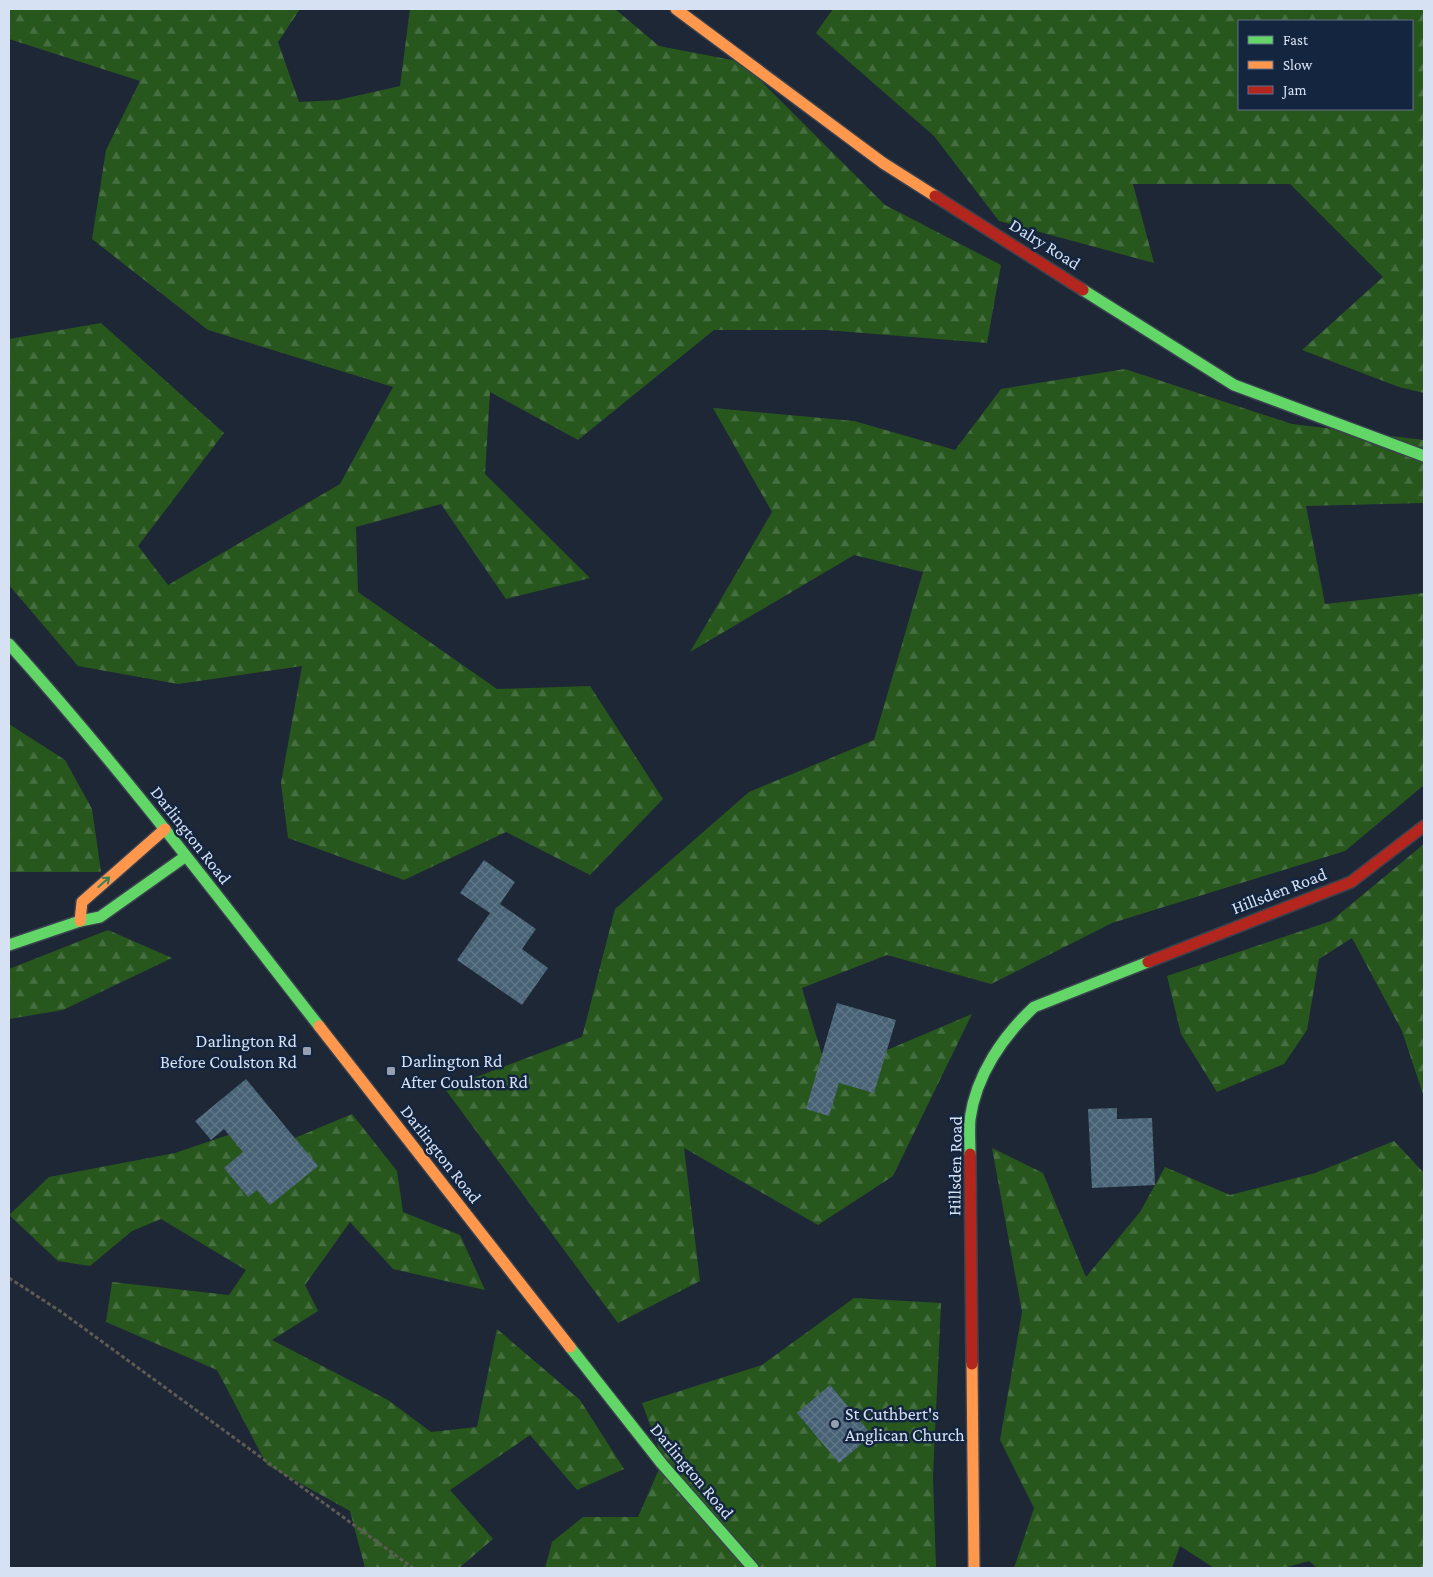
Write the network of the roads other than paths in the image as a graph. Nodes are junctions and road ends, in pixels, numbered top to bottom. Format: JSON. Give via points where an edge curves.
{"nodes":[{"id":1,"x":676,"y":9,"type":"edge"},
{"id":2,"x":1424,"y":456,"type":"edge"},
{"id":3,"x":9,"y":644,"type":"edge"},
{"id":4,"x":1424,"y":826,"type":"edge"},
{"id":5,"x":164,"y":829,"type":"junction"},
{"id":6,"x":186,"y":856,"type":"junction"},
{"id":7,"x":80,"y":921,"type":"junction"},
{"id":8,"x":9,"y":945,"type":"edge"},
{"id":9,"x":753,"y":1568,"type":"edge"},
{"id":10,"x":974,"y":1568,"type":"edge"}],
"edges":[{"from":1,"to":2,"type":"street","name":"Dalry Road","via":[[883,162],[1234,385]]},
{"from":3,"to":5,"type":"street","name":"Darlington Road"},
{"from":4,"to":10,"type":"street","name":"Hillsden Road","via":[[1351,882],[1034,1007],[1012,1026],[997,1046],[982,1076],[970,1119]]},
{"from":5,"to":6,"type":"street","name":"Darlington Road"},
{"from":7,"to":5,"type":"street","one_way":true,"via":[[82,902]]},
{"from":6,"to":7,"type":"street","via":[[100,916]]},
{"from":6,"to":9,"type":"street","name":"Darlington Road","via":[[662,1464]]},
{"from":7,"to":8,"type":"street"}]}
